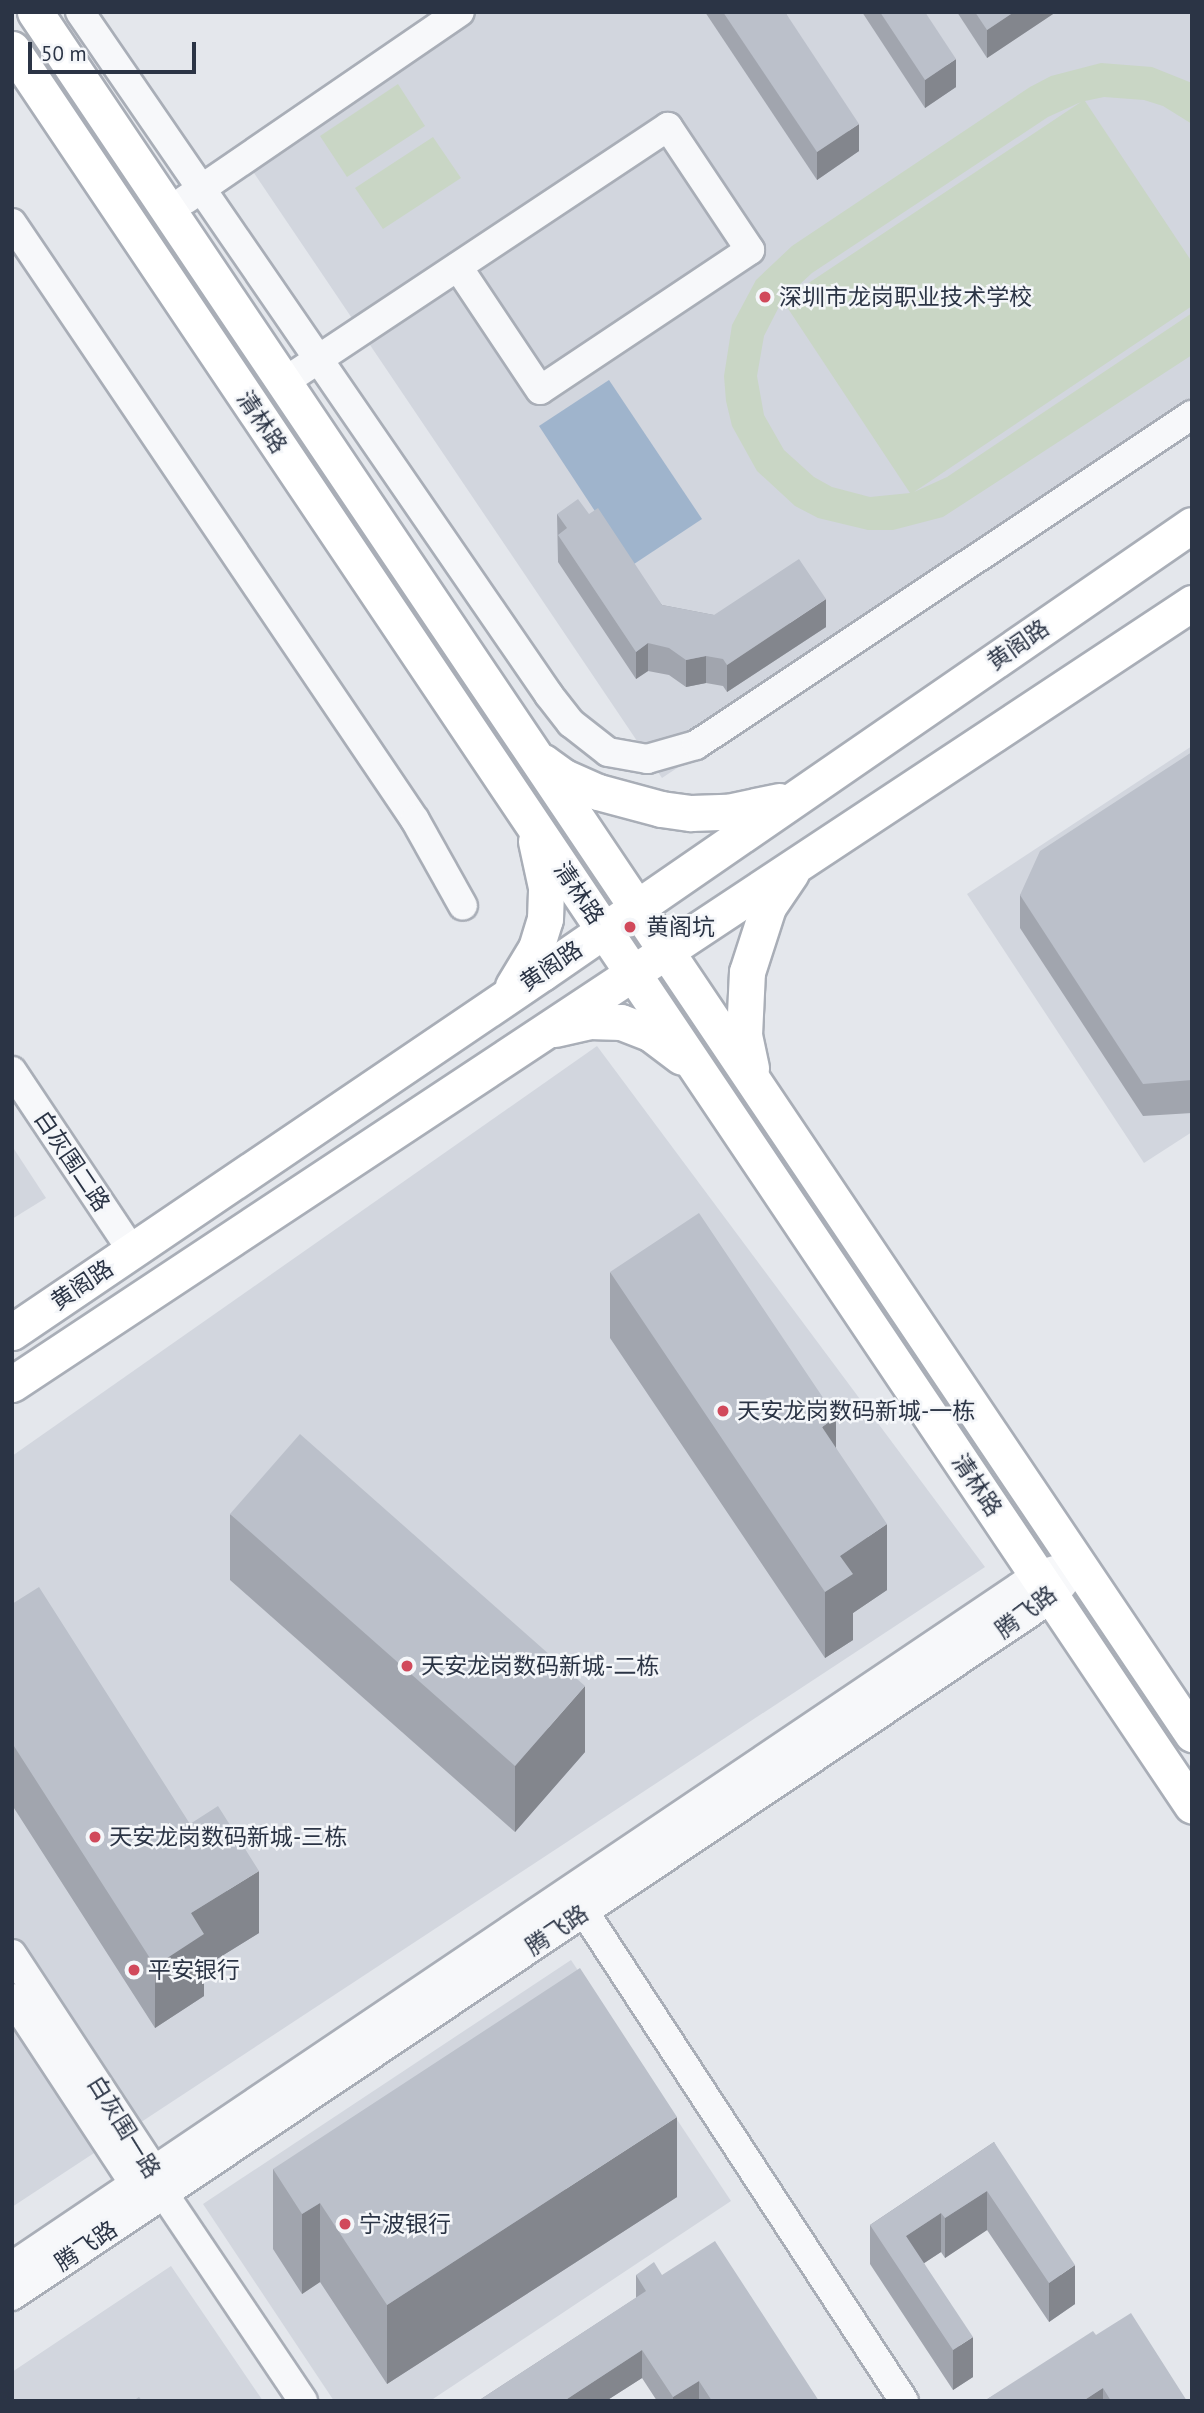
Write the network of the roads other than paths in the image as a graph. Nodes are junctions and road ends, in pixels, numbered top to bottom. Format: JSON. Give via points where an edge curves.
{"nodes":[{"id":1,"x":35,"y":12,"type":"edge"},
{"id":2,"x":80,"y":12,"type":"edge"},
{"id":3,"x":460,"y":12,"type":"edge"},
{"id":4,"x":12,"y":49,"type":"edge"},
{"id":5,"x":202,"y":190,"type":"junction"},
{"id":6,"x":168,"y":211,"type":"junction"},
{"id":7,"x":12,"y":223,"type":"edge"},
{"id":8,"x":458,"y":267,"type":"junction"},
{"id":9,"x":318,"y":359,"type":"junction"},
{"id":10,"x":284,"y":382,"type":"junction"},
{"id":11,"x":1192,"y":415,"type":"edge"},
{"id":12,"x":1192,"y":525,"type":"edge"},
{"id":13,"x":425,"y":594,"type":"junction"},
{"id":14,"x":1192,"y":603,"type":"edge"},
{"id":15,"x":392,"y":616,"type":"junction"},
{"id":16,"x":534,"y":755,"type":"junction"},
{"id":17,"x":803,"y":793,"type":"junction"},
{"id":18,"x":526,"y":815,"type":"junction"},
{"id":19,"x":807,"y":856,"type":"junction"},
{"id":20,"x":463,"y":906,"type":"dead end"},
{"id":21,"x":637,"y":908,"type":"junction"},
{"id":22,"x":604,"y":930,"type":"junction"},
{"id":23,"x":665,"y":950,"type":"junction"},
{"id":24,"x":632,"y":972,"type":"junction"},
{"id":25,"x":500,"y":1002,"type":"junction"},
{"id":26,"x":526,"y":1041,"type":"junction"},
{"id":27,"x":12,"y":1071,"type":"edge"},
{"id":28,"x":703,"y":1078,"type":"junction"},
{"id":29,"x":760,"y":1091,"type":"junction"},
{"id":30,"x":132,"y":1251,"type":"junction"},
{"id":31,"x":12,"y":1332,"type":"edge"},
{"id":32,"x":12,"y":1384,"type":"edge"},
{"id":33,"x":1078,"y":1565,"type":"junction"},
{"id":34,"x":1044,"y":1586,"type":"junction"},
{"id":35,"x":1192,"y":1734,"type":"edge"},
{"id":36,"x":1192,"y":1806,"type":"edge"},
{"id":37,"x":577,"y":1901,"type":"junction"},
{"id":38,"x":12,"y":1954,"type":"edge"},
{"id":39,"x":12,"y":1998,"type":"edge"},
{"id":40,"x":151,"y":2183,"type":"junction"},
{"id":41,"x":12,"y":2266,"type":"edge"},
{"id":42,"x":12,"y":2297,"type":"edge"},
{"id":43,"x":303,"y":2401,"type":"edge"},
{"id":44,"x":904,"y":2401,"type":"edge"}],
"edges":[{"from":1,"to":6,"type":"main road","name":"清林路"},
{"from":2,"to":5,"type":"street"},
{"from":3,"to":5,"type":"street"},
{"from":4,"to":15,"type":"main road","name":"清林路"},
{"from":5,"to":6,"type":"street"},
{"from":5,"to":9,"type":"street"},
{"from":6,"to":10,"type":"main road","name":"清林路"},
{"from":7,"to":20,"type":"street","via":[[415,820]]},
{"from":8,"to":8,"type":"street","via":[[668,127],[750,250],[540,390]]},
{"from":8,"to":9,"type":"street"},
{"from":9,"to":10,"type":"street"},
{"from":9,"to":11,"type":"street","via":[[571,723],[608,752],[647,759],[696,745]]},
{"from":10,"to":13,"type":"main road","name":"清林路"},
{"from":12,"to":17,"type":"main road","name":"黄阁路"},
{"from":13,"to":15,"type":"main road"},
{"from":13,"to":16,"type":"main road","name":"清林路"},
{"from":14,"to":19,"type":"main road","name":"黄阁路"},
{"from":15,"to":18,"type":"main road","name":"清林路"},
{"from":16,"to":17,"type":"main road","via":[[564,777],[598,792],[661,809],[727,812],[766,806]]},
{"from":16,"to":21,"type":"main road","name":"清林路"},
{"from":17,"to":21,"type":"main road","name":"黄阁路"},
{"from":18,"to":22,"type":"main road","name":"清林路"},
{"from":18,"to":25,"type":"main road","via":[[542,863],[545,919],[537,948]]},
{"from":19,"to":23,"type":"main road","name":"黄阁路"},
{"from":19,"to":29,"type":"main road","via":[[768,907],[747,972],[744,1035]]},
{"from":21,"to":22,"type":"main road","name":"黄阁路"},
{"from":21,"to":23,"type":"main road","name":"清林路"},
{"from":22,"to":24,"type":"main road","name":"清林路"},
{"from":22,"to":25,"type":"main road","name":"黄阁路"},
{"from":23,"to":24,"type":"main road","name":"黄阁路"},
{"from":23,"to":29,"type":"main road","name":"清林路"},
{"from":24,"to":26,"type":"main road","name":"黄阁路"},
{"from":24,"to":28,"type":"main road","name":"清林路"},
{"from":25,"to":30,"type":"main road","name":"黄阁路"},
{"from":26,"to":28,"type":"main road","via":[[589,1021],[621,1022],[650,1033]]},
{"from":26,"to":32,"type":"main road","name":"黄阁路"},
{"from":27,"to":30,"type":"street","name":"白灰围二路"},
{"from":28,"to":34,"type":"main road","name":"清林路"},
{"from":29,"to":33,"type":"main road","name":"清林路"},
{"from":30,"to":31,"type":"main road","name":"黄阁路"},
{"from":33,"to":34,"type":"street","name":"腾飞路"},
{"from":33,"to":35,"type":"main road","name":"清林路"},
{"from":34,"to":36,"type":"main road","name":"清林路"},
{"from":34,"to":37,"type":"street","name":"腾飞路"},
{"from":37,"to":40,"type":"street","name":"腾飞路"},
{"from":37,"to":44,"type":"street"},
{"from":38,"to":40,"type":"street","name":"白灰围一路"},
{"from":39,"to":40,"type":"street","name":"白灰围一路"},
{"from":40,"to":41,"type":"street","name":"腾飞路"},
{"from":40,"to":42,"type":"street","name":"腾飞路"},
{"from":40,"to":43,"type":"street"}]}
